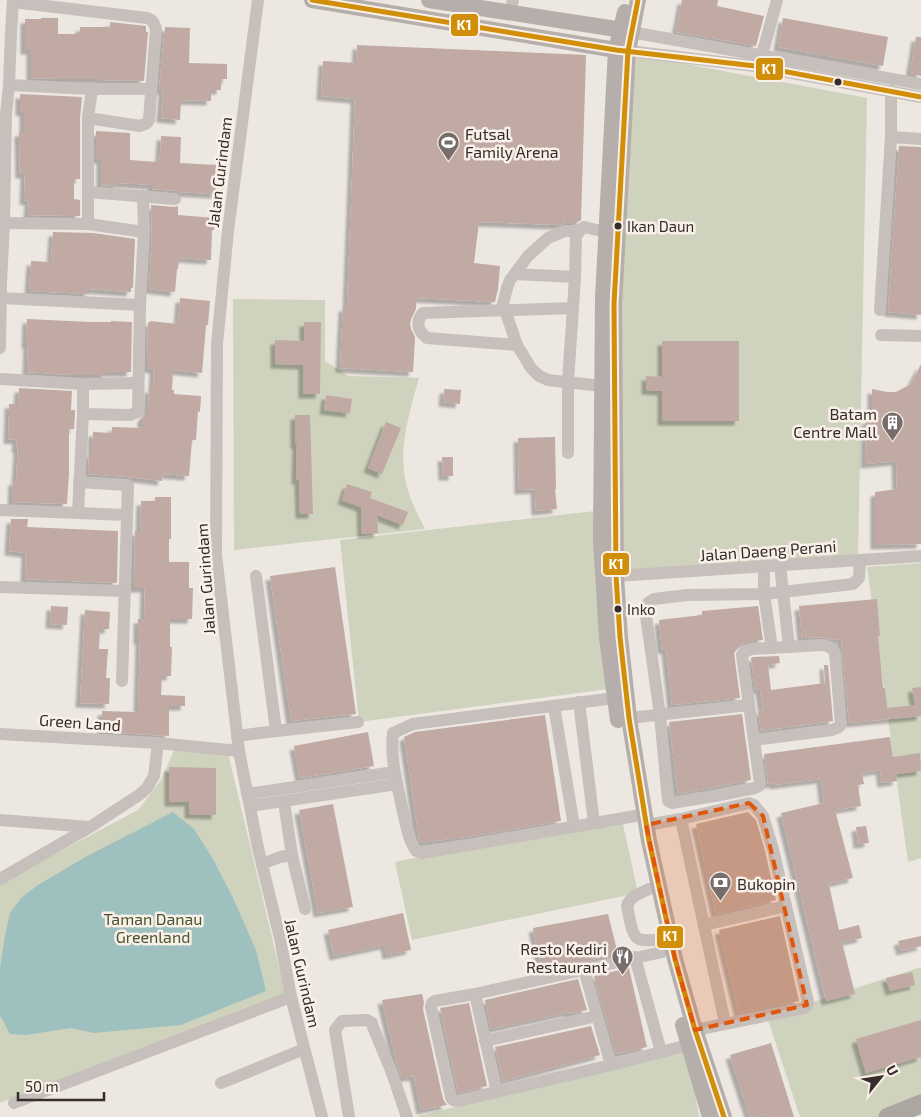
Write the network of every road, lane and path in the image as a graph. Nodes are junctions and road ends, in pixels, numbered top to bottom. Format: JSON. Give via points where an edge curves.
{"nodes":[{"id":1,"x":258,"y":0,"type":"edge"},
{"id":2,"x":312,"y":0,"type":"edge"},
{"id":3,"x":429,"y":0,"type":"edge"},
{"id":4,"x":628,"y":0,"type":"edge"},
{"id":5,"x":638,"y":0,"type":"edge"},
{"id":6,"x":777,"y":0,"type":"edge"},
{"id":7,"x":13,"y":1,"type":"edge"},
{"id":8,"x":512,"y":6,"type":"edge"},
{"id":9,"x":626,"y":30,"type":"junction"},
{"id":10,"x":622,"y":50,"type":"junction"},
{"id":11,"x":762,"y":55,"type":"junction"},
{"id":12,"x":921,"y":84,"type":"edge"},
{"id":13,"x":9,"y":85,"type":"junction"},
{"id":14,"x":92,"y":89,"type":"junction"},
{"id":15,"x":150,"y":89,"type":"junction"},
{"id":16,"x":891,"y":91,"type":"junction"},
{"id":17,"x":921,"y":97,"type":"edge"},
{"id":18,"x":3,"y":114,"type":"edge"},
{"id":19,"x":88,"y":118,"type":"junction"},
{"id":20,"x":891,"y":137,"type":"junction"},
{"id":21,"x":921,"y":139,"type":"edge"},
{"id":22,"x":88,"y":192,"type":"junction"},
{"id":23,"x":143,"y":196,"type":"junction"},
{"id":24,"x":175,"y":199,"type":"dead end"},
{"id":25,"x":4,"y":223,"type":"junction"},
{"id":26,"x":88,"y":224,"type":"junction"},
{"id":27,"x":580,"y":230,"type":"junction"},
{"id":28,"x":144,"y":232,"type":"junction"},
{"id":29,"x":606,"y":232,"type":"junction"},
{"id":30,"x":514,"y":274,"type":"junction"},
{"id":31,"x":575,"y":277,"type":"junction"},
{"id":32,"x":0,"y":283,"type":"edge"},
{"id":33,"x":1,"y":298,"type":"junction"},
{"id":34,"x":140,"y":305,"type":"junction"},
{"id":35,"x":573,"y":308,"type":"junction"},
{"id":36,"x":504,"y":310,"type":"junction"},
{"id":37,"x":880,"y":310,"type":"dead end"},
{"id":38,"x":882,"y":335,"type":"dead end"},
{"id":39,"x":921,"y":336,"type":"edge"},
{"id":40,"x":517,"y":345,"type":"junction"},
{"id":41,"x":0,"y":348,"type":"edge"},
{"id":42,"x":0,"y":379,"type":"edge"},
{"id":43,"x":568,"y":381,"type":"junction"},
{"id":44,"x":138,"y":383,"type":"junction"},
{"id":45,"x":83,"y":384,"type":"junction"},
{"id":46,"x":602,"y":386,"type":"junction"},
{"id":47,"x":83,"y":414,"type":"junction"},
{"id":48,"x":568,"y":453,"type":"dead end"},
{"id":49,"x":79,"y":482,"type":"junction"},
{"id":50,"x":0,"y":510,"type":"edge"},
{"id":51,"x":78,"y":513,"type":"junction"},
{"id":52,"x":127,"y":515,"type":"junction"},
{"id":53,"x":921,"y":556,"type":"edge"},
{"id":54,"x":860,"y":560,"type":"junction"},
{"id":55,"x":780,"y":565,"type":"junction"},
{"id":56,"x":764,"y":566,"type":"junction"},
{"id":57,"x":256,"y":576,"type":"dead end"},
{"id":58,"x":616,"y":576,"type":"junction"},
{"id":59,"x":0,"y":587,"type":"edge"},
{"id":60,"x":125,"y":591,"type":"junction"},
{"id":61,"x":783,"y":591,"type":"junction"},
{"id":62,"x":764,"y":594,"type":"junction"},
{"id":63,"x":789,"y":647,"type":"junction"},
{"id":64,"x":772,"y":648,"type":"junction"},
{"id":65,"x":122,"y":681,"type":"dead end"},
{"id":66,"x":615,"y":698,"type":"junction"},
{"id":67,"x":579,"y":702,"type":"junction"},
{"id":68,"x":749,"y":705,"type":"junction"},
{"id":69,"x":554,"y":706,"type":"junction"},
{"id":70,"x":660,"y":715,"type":"junction"},
{"id":71,"x":629,"y":718,"type":"junction"},
{"id":72,"x":358,"y":722,"type":"dead end"},
{"id":73,"x":276,"y":731,"type":"junction"},
{"id":74,"x":0,"y":734,"type":"edge"},
{"id":75,"x":237,"y":736,"type":"junction"},
{"id":76,"x":754,"y":740,"type":"junction"},
{"id":77,"x":158,"y":744,"type":"junction"},
{"id":78,"x":239,"y":751,"type":"junction"},
{"id":79,"x":394,"y":772,"type":"junction"},
{"id":80,"x":397,"y":784,"type":"junction"},
{"id":81,"x":249,"y":800,"type":"junction"},
{"id":82,"x":284,"y":802,"type":"junction"},
{"id":83,"x":681,"y":819,"type":"junction"},
{"id":84,"x":0,"y":820,"type":"edge"},
{"id":85,"x":640,"y":821,"type":"junction"},
{"id":86,"x":594,"y":823,"type":"junction"},
{"id":87,"x":90,"y":826,"type":"junction"},
{"id":88,"x":574,"y":826,"type":"junction"},
{"id":89,"x":292,"y":855,"type":"junction"},
{"id":90,"x":262,"y":864,"type":"junction"},
{"id":91,"x":0,"y":879,"type":"edge"},
{"id":92,"x":649,"y":888,"type":"junction"},
{"id":93,"x":786,"y":906,"type":"junction"},
{"id":94,"x":305,"y":909,"type":"dead end"},
{"id":95,"x":704,"y":925,"type":"junction"},
{"id":96,"x":661,"y":946,"type":"junction"},
{"id":97,"x":635,"y":958,"type":"junction"},
{"id":98,"x":584,"y":968,"type":"junction"},
{"id":99,"x":475,"y":994,"type":"junction"},
{"id":100,"x":291,"y":997,"type":"junction"},
{"id":101,"x":597,"y":1016,"type":"junction"},
{"id":102,"x":725,"y":1023,"type":"junction"},
{"id":103,"x":695,"y":1030,"type":"junction"},
{"id":104,"x":485,"y":1041,"type":"junction"},
{"id":105,"x":688,"y":1045,"type":"junction"},
{"id":106,"x":304,"y":1049,"type":"junction"},
{"id":107,"x":661,"y":1052,"type":"junction"},
{"id":108,"x":611,"y":1065,"type":"junction"},
{"id":109,"x":221,"y":1082,"type":"dead end"},
{"id":110,"x":497,"y":1092,"type":"junction"},
{"id":111,"x":14,"y":1103,"type":"dead end"},
{"id":112,"x":921,"y":1104,"type":"edge"},
{"id":113,"x":347,"y":1116,"type":"edge"},
{"id":114,"x":322,"y":1117,"type":"edge"},
{"id":115,"x":407,"y":1117,"type":"edge"},
{"id":116,"x":710,"y":1117,"type":"edge"},
{"id":117,"x":724,"y":1117,"type":"edge"},
{"id":118,"x":888,"y":1117,"type":"edge"}],
"edges":[{"from":1,"to":75,"type":"street","name":"Jalan Gurindam","via":[[217,344],[216,555]]},
{"from":2,"to":10,"type":"main road"},
{"from":3,"to":8,"type":"main road"},
{"from":4,"to":9,"type":"main road"},
{"from":5,"to":9,"type":"main road"},
{"from":6,"to":11,"type":"street"},
{"from":7,"to":13,"type":"street"},
{"from":7,"to":15,"type":"street","via":[[152,20],[156,29]]},
{"from":8,"to":9,"type":"main road"},
{"from":9,"to":10,"type":"main road"},
{"from":9,"to":11,"type":"street"},
{"from":10,"to":16,"type":"street","via":[[756,66]]},
{"from":10,"to":29,"type":"main road"},
{"from":10,"to":58,"type":"main road","via":[[614,304]]},
{"from":11,"to":12,"type":"street"},
{"from":13,"to":14,"type":"street"},
{"from":13,"to":18,"type":"street"},
{"from":14,"to":15,"type":"street"},
{"from":14,"to":19,"type":"street"},
{"from":15,"to":19,"type":"street","via":[[149,120],[144,125]]},
{"from":16,"to":17,"type":"street"},
{"from":16,"to":20,"type":"street"},
{"from":18,"to":25,"type":"street"},
{"from":19,"to":22,"type":"street"},
{"from":20,"to":21,"type":"street"},
{"from":20,"to":37,"type":"street"},
{"from":22,"to":23,"type":"street"},
{"from":22,"to":26,"type":"street"},
{"from":23,"to":24,"type":"street"},
{"from":23,"to":28,"type":"street"},
{"from":25,"to":26,"type":"street"},
{"from":25,"to":32,"type":"street"},
{"from":26,"to":28,"type":"street"},
{"from":27,"to":29,"type":"street"},
{"from":27,"to":30,"type":"street","via":[[565,231],[548,238]]},
{"from":27,"to":31,"type":"street","via":[[576,236]]},
{"from":28,"to":34,"type":"street"},
{"from":29,"to":46,"type":"main road"},
{"from":30,"to":31,"type":"street"},
{"from":30,"to":36,"type":"street","via":[[507,288]]},
{"from":31,"to":35,"type":"street"},
{"from":32,"to":33,"type":"street"},
{"from":33,"to":34,"type":"street"},
{"from":33,"to":41,"type":"street"},
{"from":34,"to":44,"type":"street"},
{"from":35,"to":36,"type":"street"},
{"from":35,"to":43,"type":"street"},
{"from":36,"to":40,"type":"street"},
{"from":36,"to":40,"type":"street","via":[[423,313],[419,317],[419,330],[427,338]]},
{"from":38,"to":39,"type":"street"},
{"from":40,"to":43,"type":"street","via":[[539,376]]},
{"from":42,"to":45,"type":"street"},
{"from":43,"to":46,"type":"street"},
{"from":43,"to":48,"type":"street"},
{"from":44,"to":45,"type":"street"},
{"from":44,"to":47,"type":"street","via":[[138,412],[130,415]]},
{"from":45,"to":47,"type":"street"},
{"from":46,"to":66,"type":"main road","via":[[602,568]]},
{"from":47,"to":49,"type":"street"},
{"from":49,"to":51,"type":"street"},
{"from":49,"to":52,"type":"street","via":[[128,485]]},
{"from":50,"to":51,"type":"street"},
{"from":51,"to":52,"type":"street"},
{"from":52,"to":60,"type":"street"},
{"from":53,"to":54,"type":"street","name":"Jalan Daeng Perani"},
{"from":54,"to":55,"type":"street","name":"Jalan Daeng Perani"},
{"from":54,"to":61,"type":"street","via":[[859,578],[853,584]]},
{"from":55,"to":56,"type":"street","name":"Jalan Daeng Perani"},
{"from":55,"to":61,"type":"street"},
{"from":56,"to":58,"type":"street","name":"Jalan Daeng Perani"},
{"from":56,"to":62,"type":"street"},
{"from":57,"to":73,"type":"street"},
{"from":58,"to":71,"type":"main road"},
{"from":59,"to":60,"type":"street"},
{"from":60,"to":65,"type":"street"},
{"from":61,"to":62,"type":"street"},
{"from":61,"to":63,"type":"street"},
{"from":62,"to":64,"type":"street"},
{"from":62,"to":70,"type":"street","via":[[688,595],[654,599],[648,603],[645,609]]},
{"from":63,"to":64,"type":"street"},
{"from":63,"to":76,"type":"street","via":[[827,645],[835,653],[841,724],[832,730]]},
{"from":64,"to":68,"type":"street","via":[[751,650],[742,655]]},
{"from":66,"to":67,"type":"street"},
{"from":66,"to":85,"type":"main road"},
{"from":67,"to":69,"type":"street"},
{"from":67,"to":86,"type":"street"},
{"from":68,"to":70,"type":"street"},
{"from":68,"to":76,"type":"street"},
{"from":69,"to":79,"type":"street","via":[[413,724],[397,730],[392,737]]},
{"from":69,"to":88,"type":"street"},
{"from":70,"to":71,"type":"street"},
{"from":70,"to":76,"type":"street","via":[[668,801],[671,802],[757,787],[760,783]]},
{"from":71,"to":85,"type":"main road"},
{"from":72,"to":73,"type":"street"},
{"from":73,"to":75,"type":"street"},
{"from":74,"to":77,"type":"street","name":"Green Land"},
{"from":75,"to":78,"type":"street","name":"Jalan Gurindam"},
{"from":77,"to":78,"type":"street","name":"Green Land"},
{"from":77,"to":87,"type":"street","via":[[152,782]]},
{"from":78,"to":81,"type":"street","name":"Jalan Gurindam"},
{"from":79,"to":80,"type":"street"},
{"from":79,"to":81,"type":"street"},
{"from":80,"to":82,"type":"street"},
{"from":80,"to":88,"type":"street","via":[[405,822],[416,852]]},
{"from":81,"to":82,"type":"street"},
{"from":81,"to":90,"type":"street","name":"Jalan Gurindam"},
{"from":82,"to":89,"type":"street"},
{"from":83,"to":85,"type":"street"},
{"from":83,"to":93,"type":"street","via":[[748,803],[754,805],[763,816]]},
{"from":83,"to":95,"type":"street"},
{"from":84,"to":87,"type":"street"},
{"from":85,"to":86,"type":"street"},
{"from":85,"to":92,"type":"main road"},
{"from":85,"to":103,"type":"main road","via":[[648,841]]},
{"from":86,"to":88,"type":"street"},
{"from":87,"to":91,"type":"street"},
{"from":89,"to":90,"type":"street"},
{"from":89,"to":94,"type":"street"},
{"from":90,"to":100,"type":"street","name":"Jalan Gurindam"},
{"from":92,"to":96,"type":"main road"},
{"from":92,"to":96,"type":"street","via":[[628,902],[632,931],[636,938]]},
{"from":93,"to":95,"type":"street"},
{"from":93,"to":102,"type":"street","via":[[807,1005]]},
{"from":95,"to":102,"type":"street"},
{"from":96,"to":97,"type":"street"},
{"from":96,"to":105,"type":"main road"},
{"from":97,"to":98,"type":"street"},
{"from":97,"to":107,"type":"street"},
{"from":98,"to":99,"type":"street"},
{"from":98,"to":101,"type":"street"},
{"from":99,"to":104,"type":"street"},
{"from":99,"to":110,"type":"street","via":[[435,1001],[431,1005],[451,1097],[458,1101]]},
{"from":100,"to":106,"type":"street","name":"Jalan Gurindam"},
{"from":100,"to":111,"type":"street"},
{"from":101,"to":104,"type":"street"},
{"from":101,"to":108,"type":"street"},
{"from":102,"to":103,"type":"street"},
{"from":103,"to":117,"type":"main road"},
{"from":104,"to":110,"type":"street"},
{"from":105,"to":107,"type":"street"},
{"from":105,"to":116,"type":"main road"},
{"from":106,"to":109,"type":"street"},
{"from":106,"to":114,"type":"street","name":"Jalan Gurindam"},
{"from":107,"to":108,"type":"street"},
{"from":108,"to":110,"type":"street"},
{"from":112,"to":118,"type":"highway"},
{"from":113,"to":115,"type":"street","via":[[335,1030],[342,1021],[367,1020],[372,1023]]}]}
